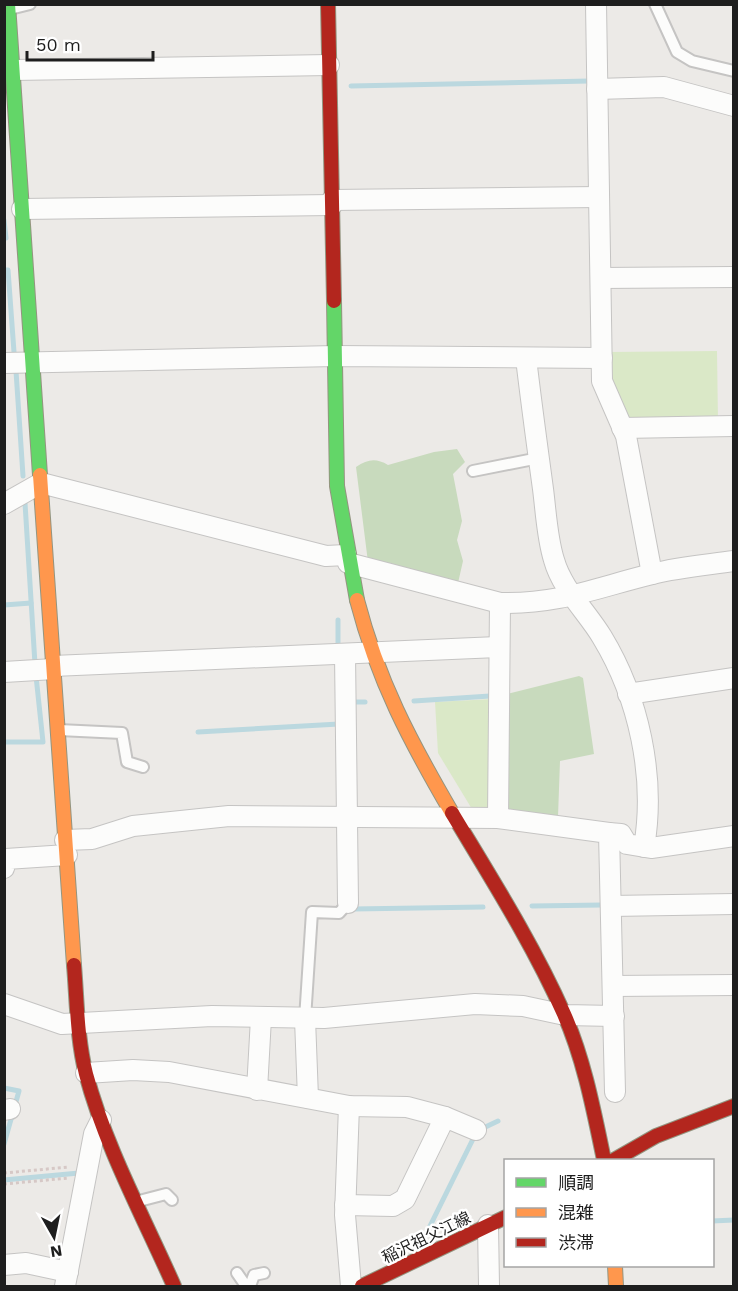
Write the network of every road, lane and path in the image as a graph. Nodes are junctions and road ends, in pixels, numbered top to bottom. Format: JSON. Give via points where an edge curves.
{"nodes":[{"id":1,"x":30,"y":4,"type":"edge"},
{"id":2,"x":328,"y":4,"type":"edge"},
{"id":3,"x":596,"y":4,"type":"edge"},
{"id":4,"x":655,"y":4,"type":"edge"},
{"id":5,"x":7,"y":8,"type":"edge"},
{"id":6,"x":329,"y":65,"type":"junction"},
{"id":7,"x":13,"y":70,"type":"junction"},
{"id":8,"x":734,"y":71,"type":"edge"},
{"id":9,"x":597,"y":88,"type":"junction"},
{"id":10,"x":734,"y":106,"type":"edge"},
{"id":11,"x":12,"y":171,"type":"edge"},
{"id":12,"x":599,"y":197,"type":"junction"},
{"id":13,"x":332,"y":202,"type":"junction"},
{"id":14,"x":22,"y":209,"type":"junction"},
{"id":15,"x":734,"y":277,"type":"edge"},
{"id":16,"x":601,"y":278,"type":"junction"},
{"id":17,"x":335,"y":356,"type":"junction"},
{"id":18,"x":526,"y":358,"type":"junction"},
{"id":19,"x":602,"y":358,"type":"junction"},
{"id":20,"x":32,"y":361,"type":"junction"},
{"id":21,"x":4,"y":363,"type":"edge"},
{"id":22,"x":734,"y":426,"type":"edge"},
{"id":23,"x":622,"y":428,"type":"junction"},
{"id":24,"x":539,"y":458,"type":"junction"},
{"id":25,"x":473,"y":471,"type":"dead end"},
{"id":26,"x":41,"y":483,"type":"junction"},
{"id":27,"x":4,"y":504,"type":"edge"},
{"id":28,"x":347,"y":559,"type":"junction"},
{"id":29,"x":734,"y":561,"type":"edge"},
{"id":30,"x":652,"y":574,"type":"junction"},
{"id":31,"x":573,"y":596,"type":"junction"},
{"id":32,"x":500,"y":603,"type":"junction"},
{"id":33,"x":498,"y":647,"type":"junction"},
{"id":34,"x":372,"y":653,"type":"junction"},
{"id":35,"x":345,"y":654,"type":"junction"},
{"id":36,"x":54,"y":667,"type":"junction"},
{"id":37,"x":4,"y":672,"type":"edge"},
{"id":38,"x":734,"y":678,"type":"edge"},
{"id":39,"x":628,"y":694,"type":"junction"},
{"id":40,"x":58,"y":730,"type":"junction"},
{"id":41,"x":143,"y":767,"type":"dead end"},
{"id":42,"x":347,"y":818,"type":"junction"},
{"id":43,"x":457,"y":818,"type":"junction"},
{"id":44,"x":498,"y":818,"type":"junction"},
{"id":45,"x":609,"y":833,"type":"junction"},
{"id":46,"x":734,"y":836,"type":"edge"},
{"id":47,"x":644,"y":847,"type":"junction"},
{"id":48,"x":66,"y":848,"type":"junction"},
{"id":49,"x":4,"y":868,"type":"edge"},
{"id":50,"x":348,"y":903,"type":"joint"},
{"id":51,"x":734,"y":904,"type":"edge"},
{"id":52,"x":611,"y":906,"type":"junction"},
{"id":53,"x":613,"y":986,"type":"junction"},
{"id":54,"x":734,"y":986,"type":"edge"},
{"id":55,"x":4,"y":1004,"type":"edge"},
{"id":56,"x":565,"y":1015,"type":"junction"},
{"id":57,"x":614,"y":1016,"type":"junction"},
{"id":58,"x":261,"y":1018,"type":"junction"},
{"id":59,"x":305,"y":1019,"type":"junction"},
{"id":60,"x":78,"y":1022,"type":"junction"},
{"id":61,"x":86,"y":1072,"type":"junction"},
{"id":62,"x":257,"y":1090,"type":"junction"},
{"id":63,"x":615,"y":1092,"type":"dead end"},
{"id":64,"x":308,"y":1098,"type":"junction"},
{"id":65,"x":349,"y":1106,"type":"junction"},
{"id":66,"x":734,"y":1106,"type":"edge"},
{"id":67,"x":445,"y":1116,"type":"junction"},
{"id":68,"x":101,"y":1120,"type":"junction"},
{"id":69,"x":476,"y":1130,"type":"dead end"},
{"id":70,"x":604,"y":1159,"type":"edge"},
{"id":71,"x":617,"y":1159,"type":"edge"},
{"id":72,"x":87,"y":1171,"type":"junction"},
{"id":73,"x":4,"y":1173,"type":"edge"},
{"id":74,"x":4,"y":1184,"type":"edge"},
{"id":75,"x":172,"y":1200,"type":"dead end"},
{"id":76,"x":136,"y":1201,"type":"junction"},
{"id":77,"x":345,"y":1206,"type":"junction"},
{"id":78,"x":497,"y":1221,"type":"edge"},
{"id":79,"x":4,"y":1265,"type":"edge"},
{"id":80,"x":615,"y":1267,"type":"edge"},
{"id":81,"x":264,"y":1273,"type":"dead end"},
{"id":82,"x":237,"y":1274,"type":"dead end"},
{"id":83,"x":67,"y":1279,"type":"edge"},
{"id":84,"x":174,"y":1287,"type":"edge"},
{"id":85,"x":248,"y":1287,"type":"edge"},
{"id":86,"x":351,"y":1287,"type":"edge"},
{"id":87,"x":362,"y":1287,"type":"edge"},
{"id":88,"x":489,"y":1287,"type":"edge"},
{"id":89,"x":616,"y":1287,"type":"edge"}],
"edges":[{"from":1,"to":5,"type":"lane"},
{"from":2,"to":6,"type":"street"},
{"from":3,"to":9,"type":"street"},
{"from":4,"to":8,"type":"lane","via":[[677,52],[692,61]]},
{"from":5,"to":7,"type":"street"},
{"from":6,"to":7,"type":"street"},
{"from":6,"to":13,"type":"street"},
{"from":7,"to":11,"type":"street"},
{"from":9,"to":10,"type":"street","via":[[664,87]]},
{"from":9,"to":12,"type":"street"},
{"from":11,"to":14,"type":"street"},
{"from":12,"to":13,"type":"street"},
{"from":12,"to":16,"type":"street"},
{"from":13,"to":14,"type":"street"},
{"from":13,"to":17,"type":"street"},
{"from":14,"to":20,"type":"street"},
{"from":15,"to":16,"type":"street"},
{"from":16,"to":19,"type":"street"},
{"from":17,"to":18,"type":"street"},
{"from":17,"to":20,"type":"street"},
{"from":17,"to":28,"type":"street","via":[[337,486]]},
{"from":18,"to":19,"type":"street"},
{"from":18,"to":24,"type":"street"},
{"from":19,"to":23,"type":"street","via":[[602,381]]},
{"from":20,"to":21,"type":"street"},
{"from":20,"to":26,"type":"street"},
{"from":22,"to":23,"type":"street"},
{"from":23,"to":30,"type":"street"},
{"from":24,"to":25,"type":"lane"},
{"from":24,"to":31,"type":"street","via":[[554,562]]},
{"from":26,"to":27,"type":"street"},
{"from":26,"to":28,"type":"street"},
{"from":26,"to":36,"type":"street"},
{"from":28,"to":32,"type":"street"},
{"from":28,"to":34,"type":"street"},
{"from":29,"to":30,"type":"street"},
{"from":30,"to":31,"type":"street"},
{"from":31,"to":32,"type":"street","via":[[543,602]]},
{"from":31,"to":39,"type":"street","via":[[603,638]]},
{"from":32,"to":33,"type":"street"},
{"from":33,"to":34,"type":"street"},
{"from":33,"to":44,"type":"street"},
{"from":34,"to":35,"type":"street"},
{"from":34,"to":43,"type":"street","via":[[413,746]]},
{"from":35,"to":36,"type":"street"},
{"from":35,"to":42,"type":"street"},
{"from":36,"to":37,"type":"street"},
{"from":36,"to":40,"type":"street"},
{"from":38,"to":39,"type":"street"},
{"from":39,"to":47,"type":"street","via":[[641,738],[648,786]]},
{"from":40,"to":41,"type":"lane","via":[[122,733],[127,762]]},
{"from":40,"to":48,"type":"street"},
{"from":42,"to":43,"type":"street"},
{"from":42,"to":48,"type":"street","via":[[229,816],[132,826]]},
{"from":42,"to":50,"type":"street"},
{"from":43,"to":44,"type":"street"},
{"from":43,"to":56,"type":"street"},
{"from":44,"to":45,"type":"street"},
{"from":45,"to":47,"type":"street","via":[[621,834],[627,844]]},
{"from":45,"to":52,"type":"street"},
{"from":46,"to":47,"type":"street","via":[[682,846]]},
{"from":48,"to":49,"type":"street","via":[[6,859]]},
{"from":48,"to":60,"type":"street"},
{"from":50,"to":59,"type":"lane","via":[[339,913],[312,912]]},
{"from":51,"to":52,"type":"street"},
{"from":52,"to":53,"type":"street"},
{"from":53,"to":54,"type":"street"},
{"from":53,"to":57,"type":"street"},
{"from":55,"to":60,"type":"street","via":[[62,1024]]},
{"from":56,"to":57,"type":"street"},
{"from":56,"to":59,"type":"street","via":[[523,1006],[475,1004]]},
{"from":56,"to":70,"type":"street","via":[[590,1095]]},
{"from":57,"to":63,"type":"street"},
{"from":58,"to":59,"type":"street"},
{"from":58,"to":60,"type":"street","via":[[212,1016]]},
{"from":58,"to":62,"type":"street"},
{"from":59,"to":64,"type":"street"},
{"from":60,"to":61,"type":"street"},
{"from":61,"to":62,"type":"street","via":[[169,1072]]},
{"from":61,"to":68,"type":"street"},
{"from":62,"to":64,"type":"street"},
{"from":64,"to":65,"type":"street"},
{"from":65,"to":67,"type":"street","via":[[407,1107]]},
{"from":65,"to":77,"type":"street"},
{"from":66,"to":71,"type":"street","via":[[656,1136]]},
{"from":67,"to":69,"type":"street"},
{"from":67,"to":77,"type":"street","via":[[405,1199],[393,1206]]},
{"from":68,"to":72,"type":"street","via":[[94,1134]]},
{"from":68,"to":76,"type":"street"},
{"from":72,"to":73,"type":"path"},
{"from":72,"to":74,"type":"path"},
{"from":72,"to":83,"type":"street"},
{"from":75,"to":76,"type":"lane","via":[[166,1194]]},
{"from":76,"to":84,"type":"street"},
{"from":77,"to":86,"type":"street"},
{"from":78,"to":87,"type":"street","name":"稲沢祖父江線"},
{"from":78,"to":88,"type":"street"},
{"from":79,"to":83,"type":"street","via":[[26,1263]]},
{"from":80,"to":89,"type":"street"},
{"from":81,"to":85,"type":"lane","via":[[254,1275]]},
{"from":82,"to":85,"type":"lane"}]}
